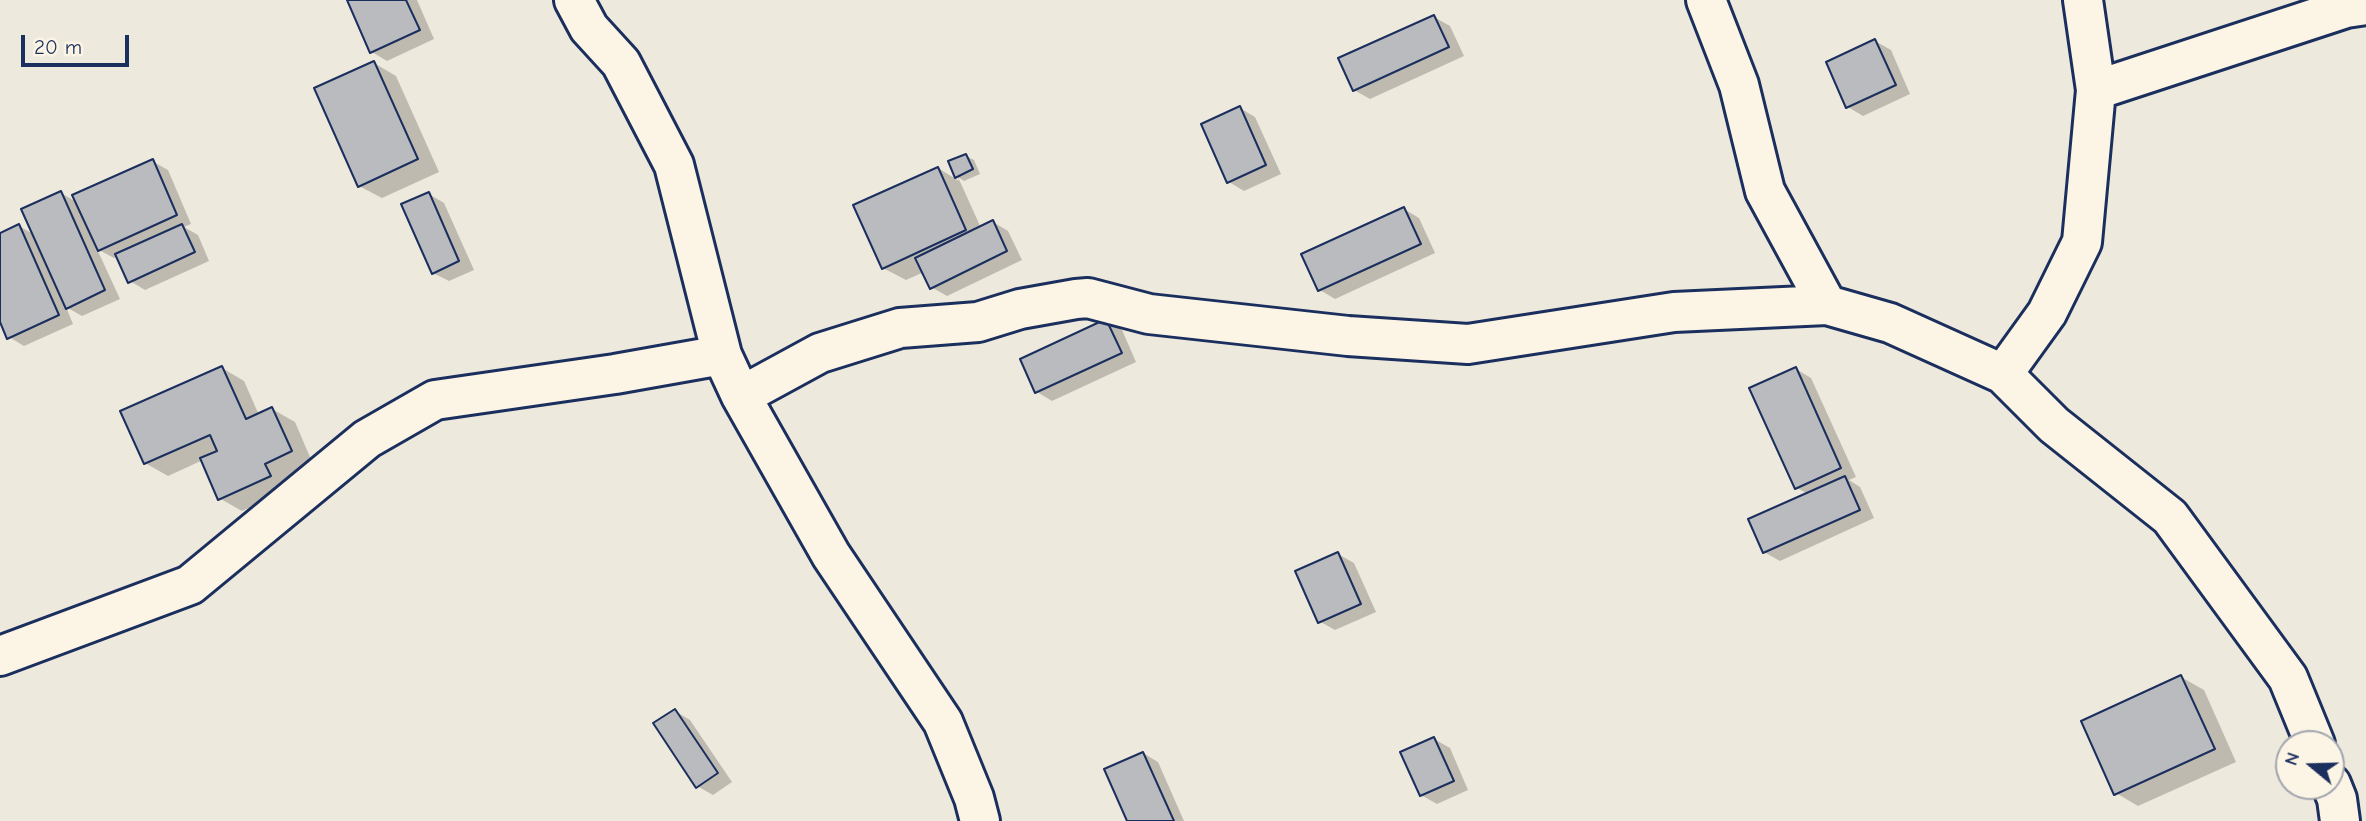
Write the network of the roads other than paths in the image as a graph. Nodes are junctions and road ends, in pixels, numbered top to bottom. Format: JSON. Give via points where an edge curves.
{"nodes":[{"id":1,"x":573,"y":0,"type":"edge"},
{"id":2,"x":1706,"y":0,"type":"edge"},
{"id":3,"x":2083,"y":0,"type":"edge"},
{"id":4,"x":2366,"y":5,"type":"edge"},
{"id":5,"x":2096,"y":90,"type":"junction"},
{"id":6,"x":1827,"y":305,"type":"junction"},
{"id":7,"x":722,"y":355,"type":"junction"},
{"id":8,"x":2003,"y":374,"type":"junction"},
{"id":9,"x":741,"y":396,"type":"junction"},
{"id":10,"x":0,"y":656,"type":"edge"},
{"id":11,"x":2309,"y":730,"type":"edge"},
{"id":12,"x":2337,"y":800,"type":"edge"},
{"id":13,"x":980,"y":821,"type":"edge"},
{"id":14,"x":2340,"y":821,"type":"edge"}],
"edges":[{"from":1,"to":7,"type":"street","via":[[589,28],[621,63],[674,164]]},
{"from":2,"to":6,"type":"street","via":[[1739,85],[1765,191]]},
{"from":3,"to":5,"type":"street"},
{"from":4,"to":5,"type":"street"},
{"from":5,"to":8,"type":"street","via":[[2082,242],[2048,313]]},
{"from":6,"to":8,"type":"street","via":[[1890,323]]},
{"from":6,"to":9,"type":"street","via":[[1674,312],[1468,344],[1149,314],[1076,299],[1020,309],[978,323],[900,328],[820,353]]},
{"from":7,"to":9,"type":"street"},
{"from":7,"to":10,"type":"street","via":[[435,400],[367,439],[190,584]]},
{"from":8,"to":11,"type":"street","via":[[2054,425],[2170,517],[2288,678]]},
{"from":9,"to":13,"type":"street","via":[[831,555],[943,722]]},
{"from":12,"to":14,"type":"street"}]}
